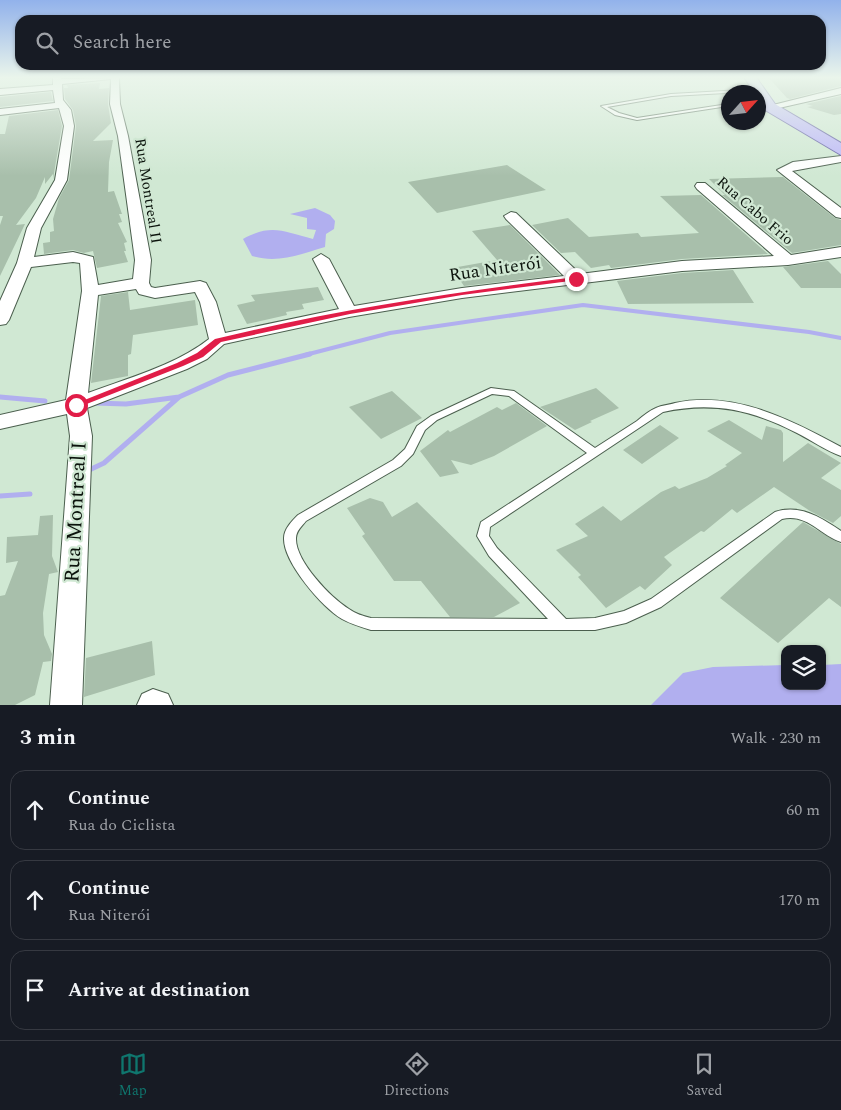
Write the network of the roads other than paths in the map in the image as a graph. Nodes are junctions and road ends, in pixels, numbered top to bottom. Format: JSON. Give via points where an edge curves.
{"nodes":[{"id":1,"x":31,"y":110,"type":"edge"},
{"id":2,"x":66,"y":110,"type":"edge"},
{"id":3,"x":116,"y":110,"type":"edge"},
{"id":4,"x":610,"y":110,"type":"edge"},
{"id":5,"x":696,"y":110,"type":"edge"},
{"id":6,"x":771,"y":110,"type":"edge"},
{"id":7,"x":772,"y":110,"type":"edge"},
{"id":8,"x":1,"y":114,"type":"edge"},
{"id":9,"x":841,"y":140,"type":"edge"},
{"id":10,"x":824,"y":141,"type":"junction"},
{"id":11,"x":841,"y":150,"type":"edge"},
{"id":12,"x":841,"y":159,"type":"edge"},
{"id":13,"x":701,"y":186,"type":"dead end"},
{"id":14,"x":841,"y":214,"type":"edge"},
{"id":15,"x":511,"y":216,"type":"dead end"},
{"id":16,"x":841,"y":252,"type":"edge"},
{"id":17,"x":321,"y":259,"type":"dead end"},
{"id":18,"x":788,"y":260,"type":"junction"},
{"id":19,"x":25,"y":263,"type":"junction"},
{"id":20,"x":576,"y":279,"type":"junction"},
{"id":21,"x":141,"y":283,"type":"junction"},
{"id":22,"x":90,"y":292,"type":"junction"},
{"id":23,"x":350,"y":312,"type":"junction"},
{"id":24,"x":1,"y":315,"type":"edge"},
{"id":25,"x":218,"y":340,"type":"junction"},
{"id":26,"x":76,"y":405,"type":"junction"},
{"id":27,"x":0,"y":422,"type":"edge"},
{"id":28,"x":594,"y":452,"type":"junction"},
{"id":29,"x":841,"y":452,"type":"edge"},
{"id":30,"x":841,"y":537,"type":"edge"},
{"id":31,"x":563,"y":625,"type":"junction"},
{"id":32,"x":66,"y":705,"type":"edge"}],
"edges":[{"from":1,"to":8,"type":"street"},
{"from":2,"to":19,"type":"street","via":[[69,126],[61,180],[34,228]]},
{"from":3,"to":21,"type":"street","name":"Rua Montreal II","via":[[143,260]]},
{"from":4,"to":5,"type":"lane","via":[[637,119]]},
{"from":6,"to":12,"type":"main road"},
{"from":7,"to":10,"type":"main road"},
{"from":9,"to":10,"type":"street"},
{"from":10,"to":11,"type":"main road"},
{"from":12,"to":14,"type":"street","via":[[783,170]]},
{"from":13,"to":18,"type":"street","name":"Rua Cabo Frio"},
{"from":15,"to":20,"type":"street"},
{"from":16,"to":18,"type":"street","name":"Rua Niterói"},
{"from":17,"to":23,"type":"street"},
{"from":18,"to":20,"type":"street","name":"Rua Niterói","via":[[682,266]]},
{"from":19,"to":22,"type":"street","name":"Rua Montreal I","via":[[73,257],[88,260]]},
{"from":19,"to":24,"type":"street"},
{"from":20,"to":23,"type":"street","name":"Rua Niterói","via":[[462,293]]},
{"from":21,"to":22,"type":"street"},
{"from":21,"to":25,"type":"street","via":[[146,291],[155,294],[200,286],[208,302]]},
{"from":22,"to":26,"type":"street","name":"Rua Montreal I"},
{"from":23,"to":25,"type":"street","name":"Rua Niterói"},
{"from":25,"to":26,"type":"street","via":[[200,355],[180,365]]},
{"from":26,"to":27,"type":"street"},
{"from":26,"to":32,"type":"street","name":"Rua Montreal I","via":[[81,436]]},
{"from":28,"to":29,"type":"lane","via":[[660,410],[678,404],[701,404],[740,407],[800,429]]},
{"from":28,"to":31,"type":"lane","via":[[485,525],[483,536],[492,552]]},
{"from":28,"to":31,"type":"lane","via":[[511,393],[491,390],[434,418],[421,428],[410,451],[397,463],[302,518],[290,537],[292,550],[323,598],[346,614],[371,624]]},
{"from":30,"to":31,"type":"lane","via":[[798,513],[789,512],[656,603],[626,617],[595,624]]}]}
